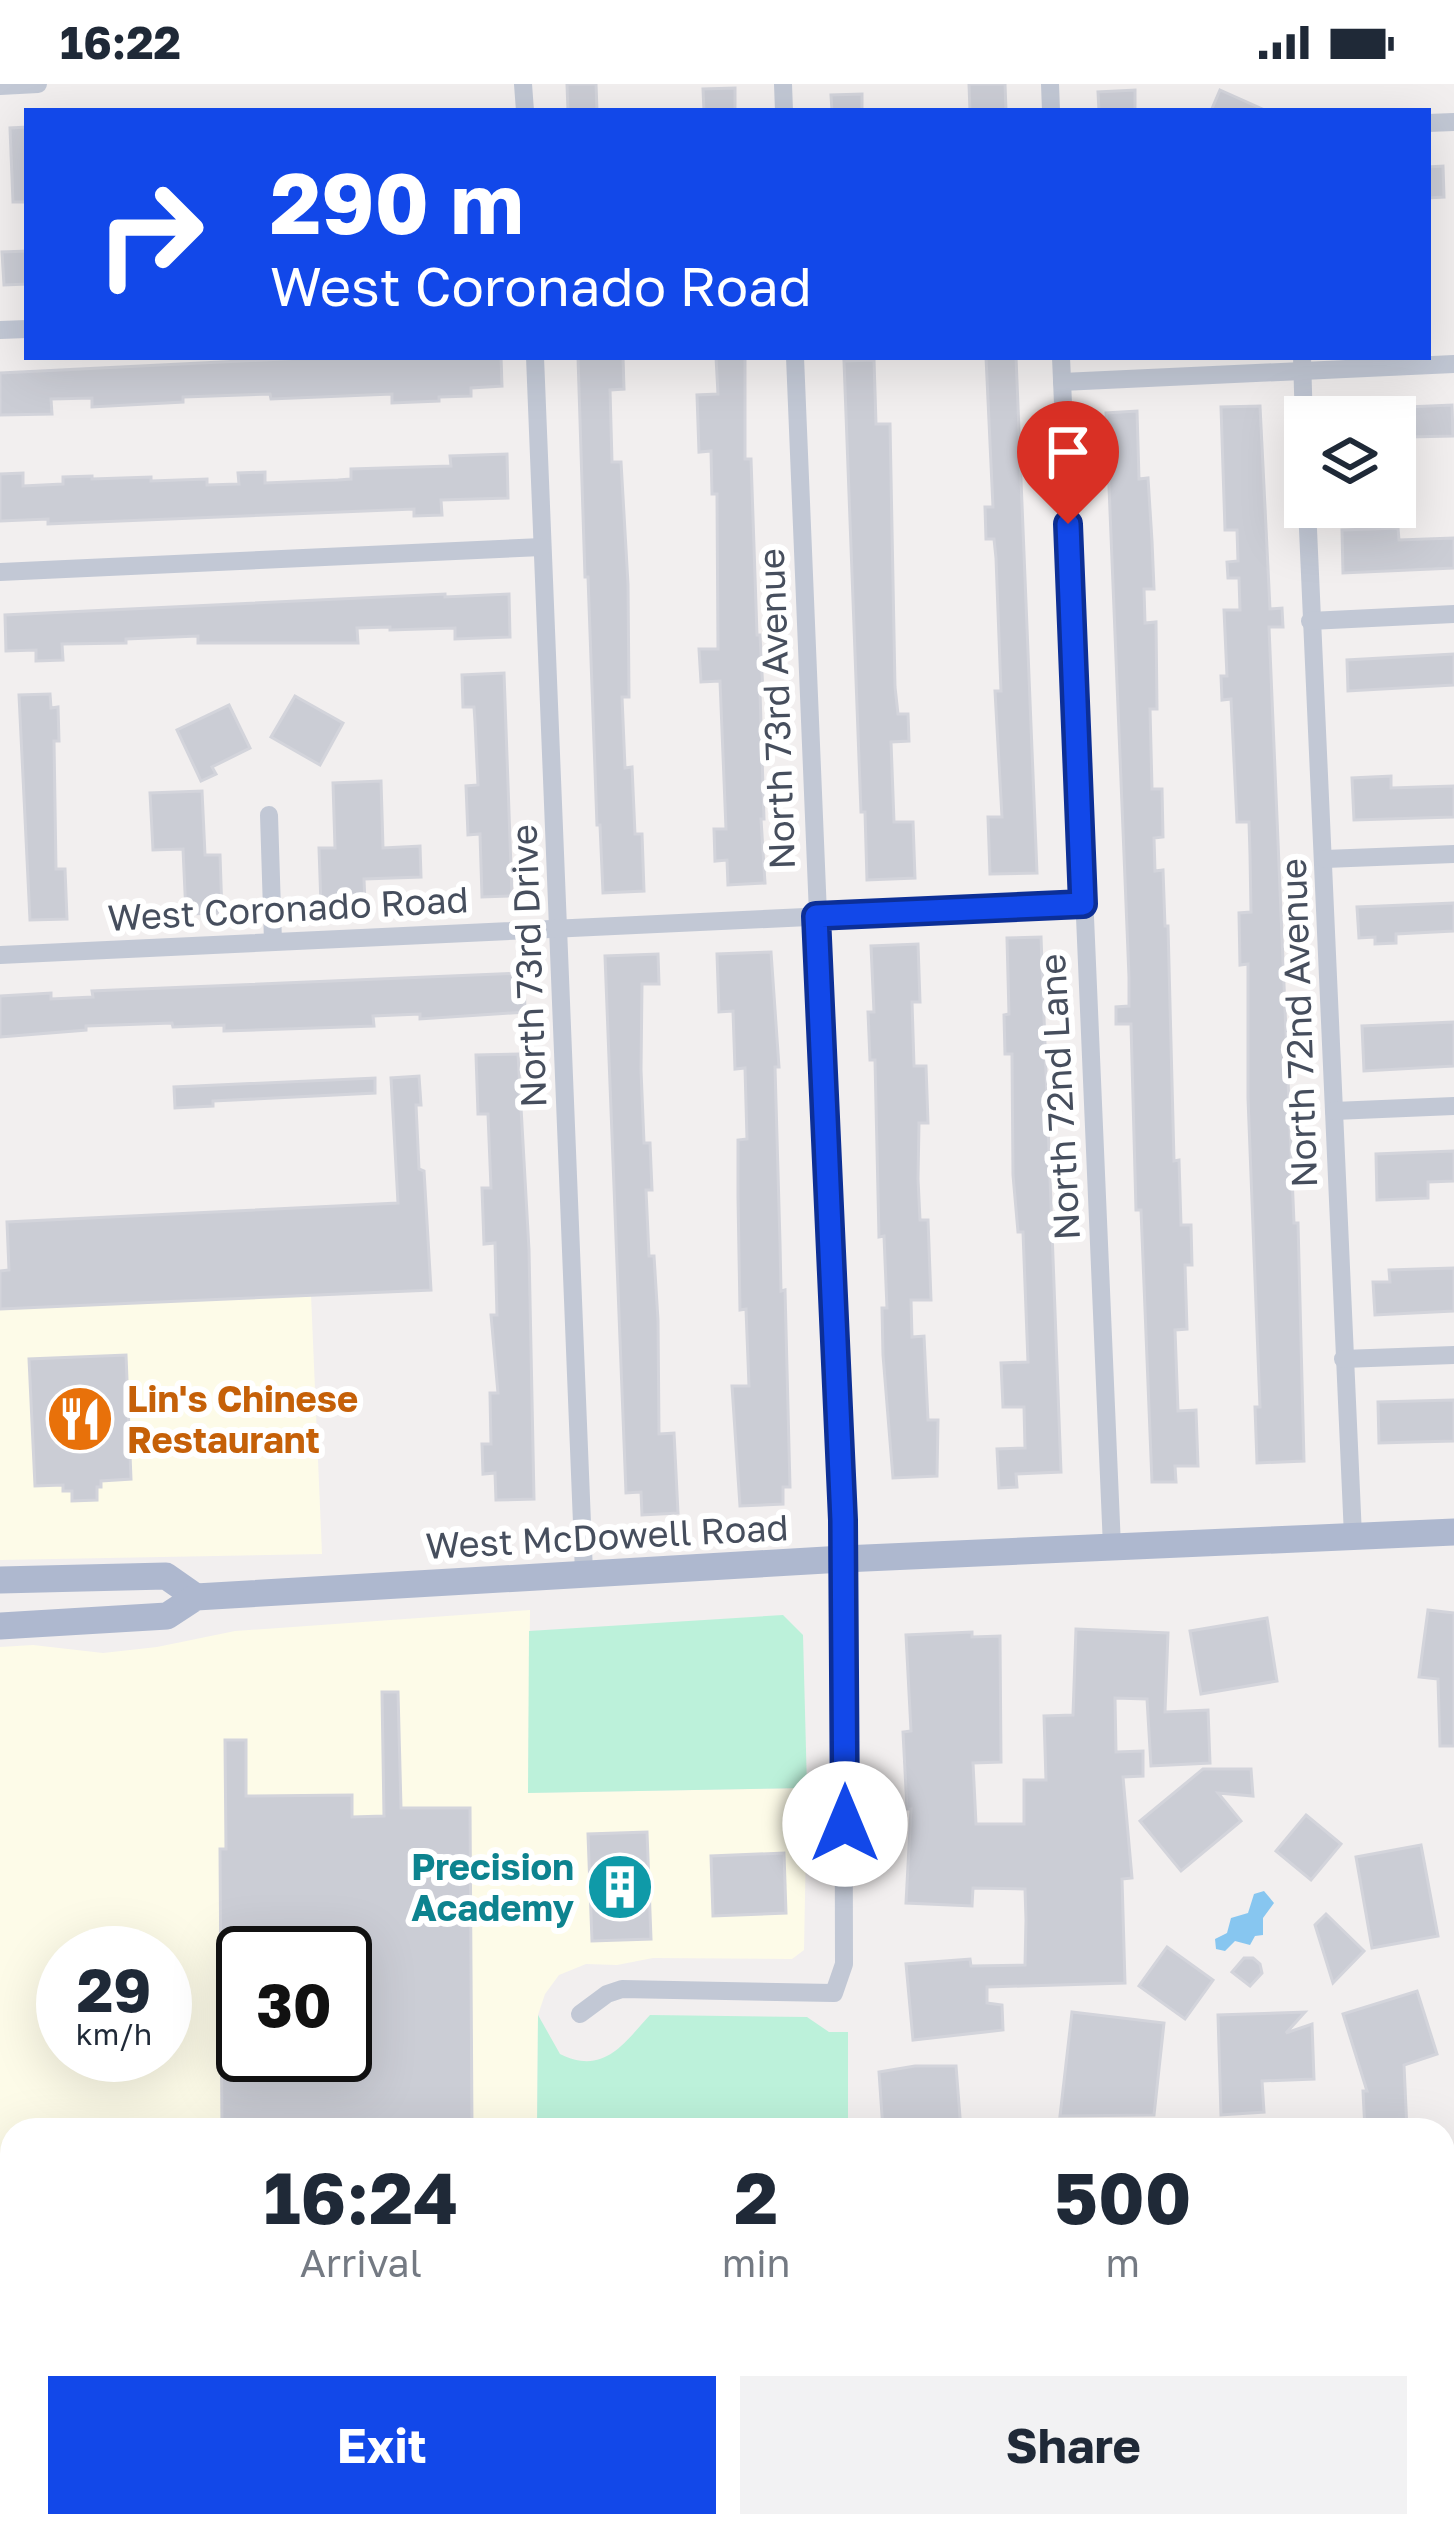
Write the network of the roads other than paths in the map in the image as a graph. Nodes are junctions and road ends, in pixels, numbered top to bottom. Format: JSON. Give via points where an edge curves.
{"nodes":[{"id":1,"x":38,"y":84,"type":"edge"},
{"id":2,"x":0,"y":86,"type":"edge"},
{"id":3,"x":536,"y":360,"type":"edge"},
{"id":4,"x":794,"y":360,"type":"edge"},
{"id":5,"x":1061,"y":360,"type":"edge"},
{"id":6,"x":1302,"y":364,"type":"edge"},
{"id":7,"x":1454,"y":364,"type":"edge"},
{"id":8,"x":1063,"y":382,"type":"junction"},
{"id":9,"x":1303,"y":396,"type":"edge"},
{"id":10,"x":1307,"y":528,"type":"edge"},
{"id":11,"x":542,"y":547,"type":"junction"},
{"id":12,"x":0,"y":572,"type":"edge"},
{"id":13,"x":1454,"y":614,"type":"edge"},
{"id":14,"x":1310,"y":621,"type":"junction"},
{"id":15,"x":269,"y":815,"type":"dead end"},
{"id":16,"x":1454,"y":854,"type":"edge"},
{"id":17,"x":1324,"y":859,"type":"junction"},
{"id":18,"x":1083,"y":904,"type":"junction"},
{"id":19,"x":816,"y":916,"type":"junction"},
{"id":20,"x":560,"y":928,"type":"junction"},
{"id":21,"x":274,"y":942,"type":"junction"},
{"id":22,"x":0,"y":955,"type":"edge"},
{"id":23,"x":1454,"y":1106,"type":"edge"},
{"id":24,"x":1334,"y":1111,"type":"junction"},
{"id":25,"x":1454,"y":1354,"type":"edge"},
{"id":26,"x":1343,"y":1359,"type":"junction"},
{"id":27,"x":1454,"y":1532,"type":"edge"},
{"id":28,"x":1354,"y":1536,"type":"junction"},
{"id":29,"x":1112,"y":1547,"type":"junction"},
{"id":30,"x":843,"y":1559,"type":"junction"},
{"id":31,"x":584,"y":1573,"type":"junction"},
{"id":32,"x":0,"y":1580,"type":"edge"},
{"id":33,"x":196,"y":1597,"type":"junction"},
{"id":34,"x":0,"y":1625,"type":"edge"},
{"id":35,"x":580,"y":2014,"type":"dead end"}],
"edges":[{"from":1,"to":2,"type":"street"},
{"from":3,"to":11,"type":"street","name":"North 73rd Drive"},
{"from":4,"to":19,"type":"street","name":"North 73rd Avenue"},
{"from":5,"to":8,"type":"street","name":"North 72nd Lane"},
{"from":6,"to":7,"type":"street"},
{"from":6,"to":8,"type":"street"},
{"from":6,"to":9,"type":"street"},
{"from":8,"to":18,"type":"street","name":"North 72nd Lane"},
{"from":10,"to":14,"type":"street","name":"North 72nd Avenue"},
{"from":11,"to":12,"type":"street"},
{"from":11,"to":20,"type":"street","name":"North 73rd Drive"},
{"from":13,"to":14,"type":"street"},
{"from":14,"to":17,"type":"street","name":"North 72nd Avenue"},
{"from":15,"to":21,"type":"street"},
{"from":16,"to":17,"type":"street"},
{"from":17,"to":24,"type":"street","name":"North 72nd Avenue"},
{"from":18,"to":19,"type":"street","name":"West Coronado Road"},
{"from":18,"to":29,"type":"street","name":"North 72nd Lane"},
{"from":19,"to":20,"type":"street","name":"West Coronado Road"},
{"from":19,"to":30,"type":"street","name":"North 73rd Avenue"},
{"from":20,"to":21,"type":"street","name":"West Coronado Road"},
{"from":20,"to":31,"type":"street","name":"North 73rd Drive"},
{"from":21,"to":22,"type":"street","name":"West Coronado Road"},
{"from":23,"to":24,"type":"street"},
{"from":24,"to":26,"type":"street","name":"North 72nd Avenue"},
{"from":25,"to":26,"type":"street"},
{"from":26,"to":28,"type":"street","name":"North 72nd Avenue"},
{"from":27,"to":28,"type":"main road","name":"West McDowell Road"},
{"from":28,"to":29,"type":"main road","name":"West McDowell Road"},
{"from":29,"to":30,"type":"main road","name":"West McDowell Road"},
{"from":30,"to":31,"type":"main road","name":"West McDowell Road"},
{"from":30,"to":35,"type":"street","name":"North 73rd Avenue","via":[[846,1905],[834,1993],[622,1989]]},
{"from":31,"to":33,"type":"main road","name":"West McDowell Road"},
{"from":32,"to":33,"type":"main road","name":"West McDowell Road","via":[[166,1576]]},
{"from":33,"to":34,"type":"main road","name":"West McDowell Road","via":[[167,1616]]}]}
